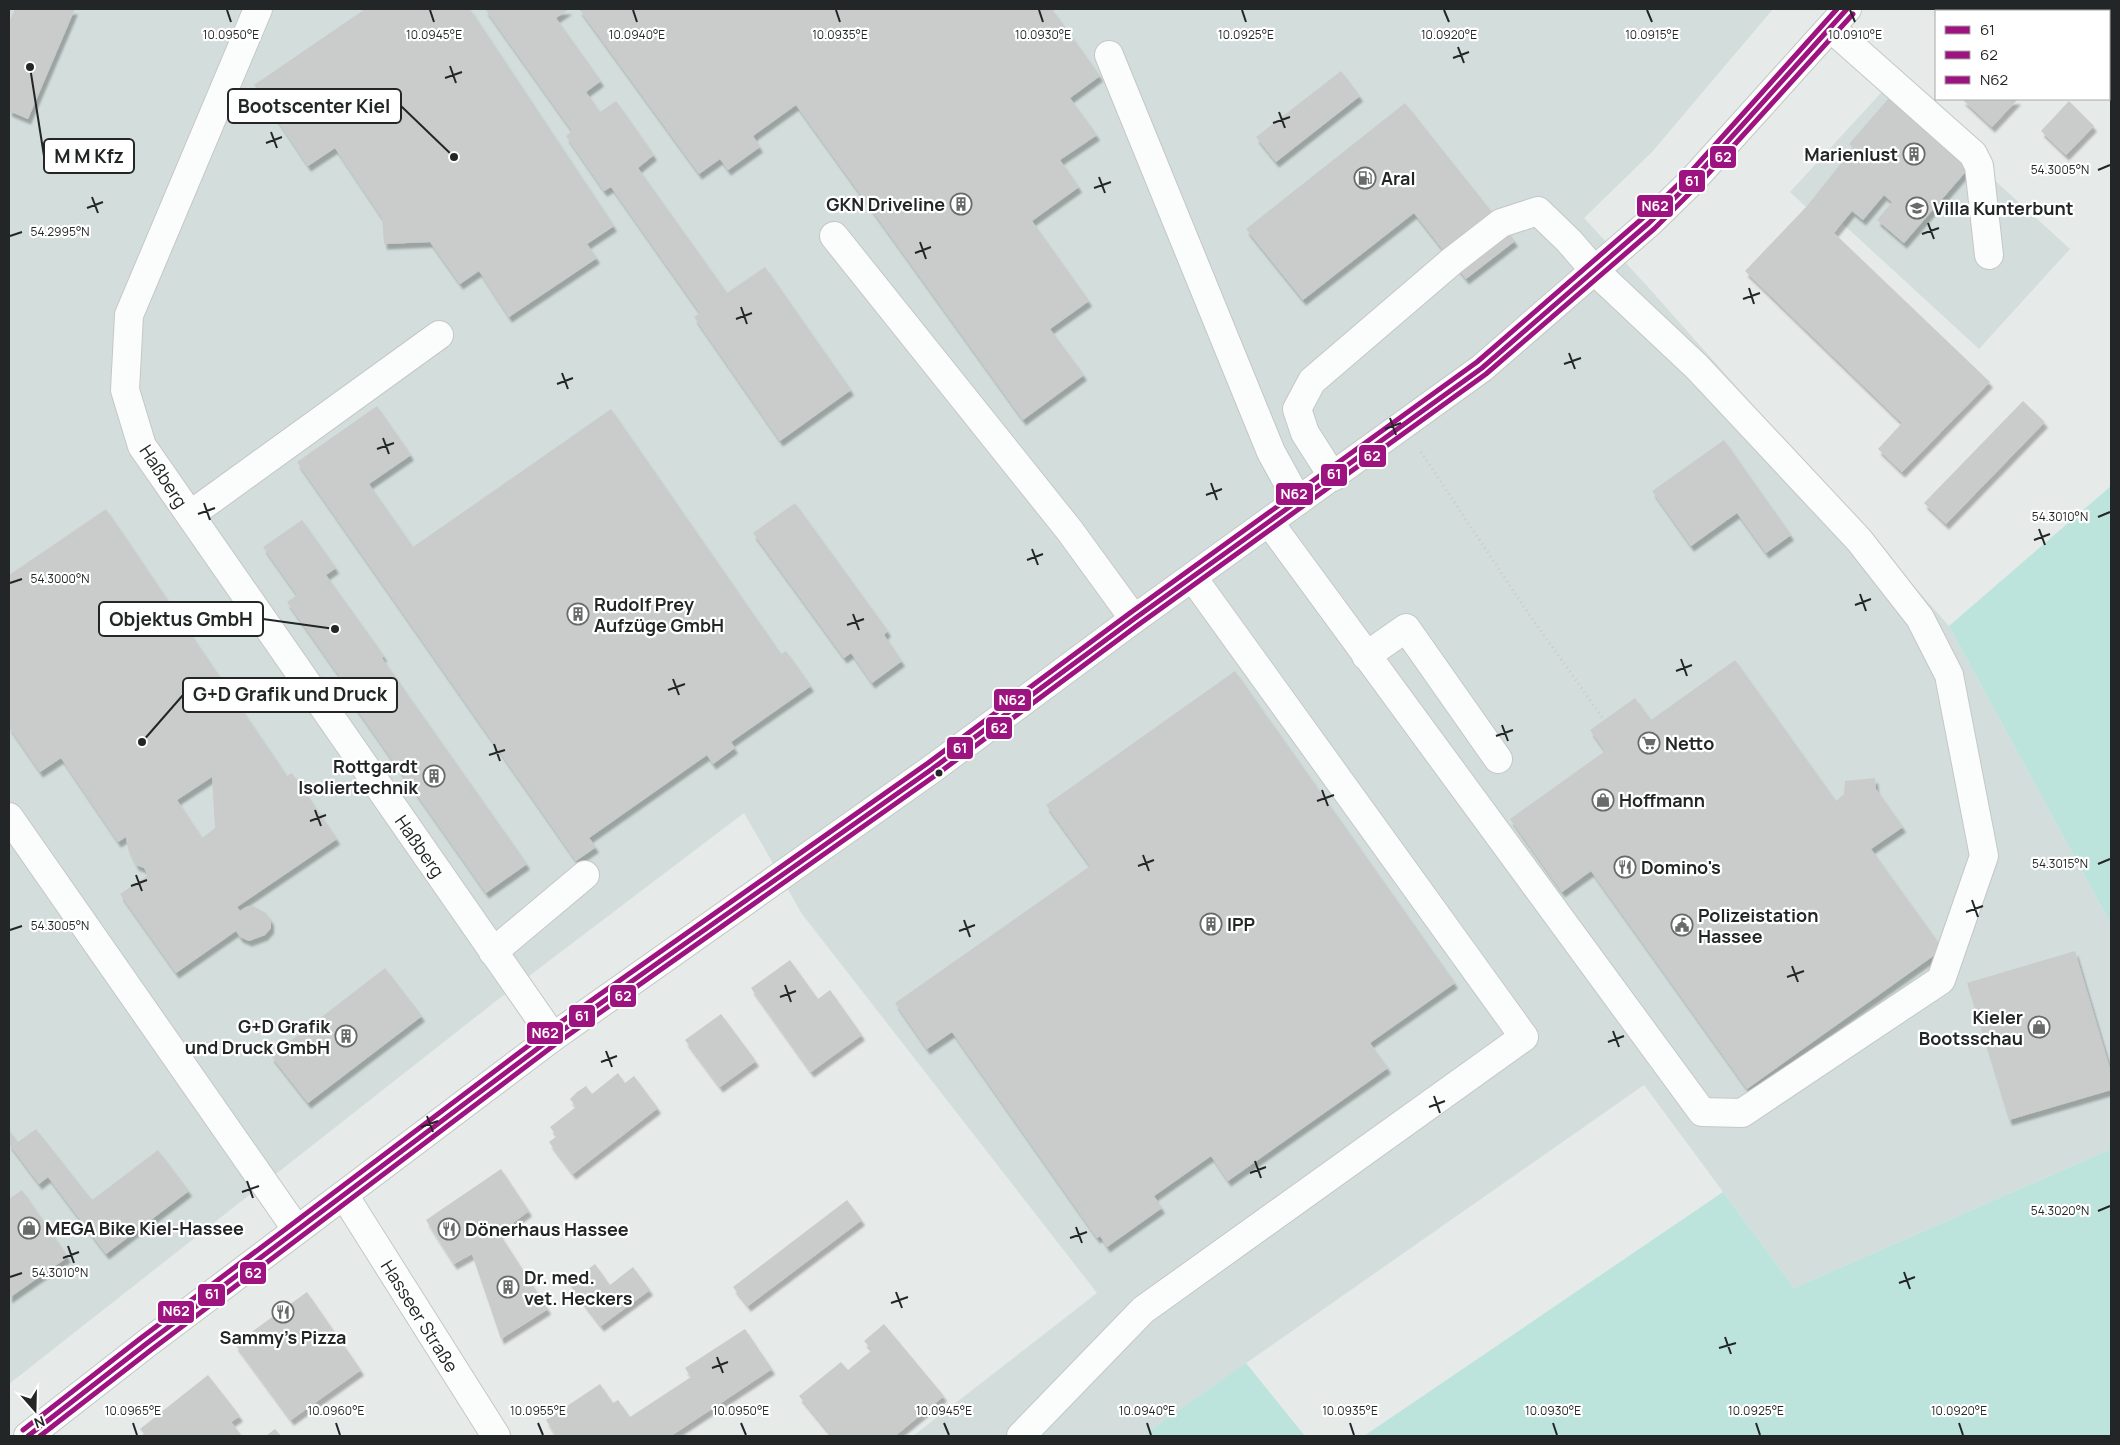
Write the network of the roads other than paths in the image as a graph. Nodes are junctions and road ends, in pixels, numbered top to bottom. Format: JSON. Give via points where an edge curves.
{"nodes":[{"id":1,"x":258,"y":9,"type":"edge"},
{"id":2,"x":1839,"y":18,"type":"edge"},
{"id":3,"x":1109,"y":55,"type":"dead end"},
{"id":4,"x":834,"y":236,"type":"dead end"},
{"id":5,"x":1988,"y":255,"type":"dead end"},
{"id":6,"x":1594,"y":270,"type":"junction"},
{"id":7,"x":439,"y":335,"type":"dead end"},
{"id":8,"x":1334,"y":477,"type":"junction"},
{"id":9,"x":1298,"y":501,"type":"junction"},
{"id":10,"x":190,"y":515,"type":"junction"},
{"id":11,"x":1269,"y":522,"type":"junction"},
{"id":12,"x":1192,"y":578,"type":"junction"},
{"id":13,"x":1134,"y":619,"type":"junction"},
{"id":14,"x":1366,"y":656,"type":"junction"},
{"id":15,"x":1498,"y":759,"type":"dead end"},
{"id":16,"x":9,"y":817,"type":"edge"},
{"id":17,"x":585,"y":875,"type":"dead end"},
{"id":18,"x":493,"y":952,"type":"junction"},
{"id":19,"x":553,"y":1037,"type":"junction"},
{"id":20,"x":344,"y":1195,"type":"junction"},
{"id":21,"x":297,"y":1230,"type":"junction"},
{"id":22,"x":28,"y":1436,"type":"edge"},
{"id":23,"x":496,"y":1436,"type":"edge"},
{"id":24,"x":1021,"y":1436,"type":"edge"}],
"edges":[{"from":1,"to":10,"type":"street","name":"Haßberg","via":[[128,315],[125,390],[142,446]]},
{"from":2,"to":5,"type":"street","via":[[1973,154],[1979,166]]},
{"from":2,"to":6,"type":"street","via":[[1692,181]]},
{"from":3,"to":9,"type":"street","via":[[1271,452]]},
{"from":4,"to":13,"type":"street","via":[[1070,531]]},
{"from":6,"to":8,"type":"street","via":[[1482,368]]},
{"from":6,"to":8,"type":"street","via":[[1538,210],[1501,223],[1452,261],[1312,381],[1297,408],[1305,433]]},
{"from":6,"to":14,"type":"street","via":[[1697,366],[1859,540],[1920,618],[1949,675],[1984,856],[1941,980],[1742,1113],[1702,1112]]},
{"from":7,"to":10,"type":"street"},
{"from":8,"to":9,"type":"street"},
{"from":9,"to":11,"type":"street"},
{"from":10,"to":18,"type":"street","name":"Haßberg"},
{"from":11,"to":12,"type":"street"},
{"from":11,"to":14,"type":"street"},
{"from":12,"to":13,"type":"street"},
{"from":12,"to":24,"type":"street","via":[[1524,1037],[1143,1310]]},
{"from":13,"to":19,"type":"street","via":[[932,769]]},
{"from":14,"to":15,"type":"street","via":[[1406,628]]},
{"from":16,"to":21,"type":"street"},
{"from":17,"to":18,"type":"street"},
{"from":18,"to":19,"type":"street","name":"Haßberg"},
{"from":19,"to":20,"type":"street"},
{"from":20,"to":21,"type":"street"},
{"from":20,"to":23,"type":"street","name":"Hasseer Straße"},
{"from":21,"to":22,"type":"street"}]}
